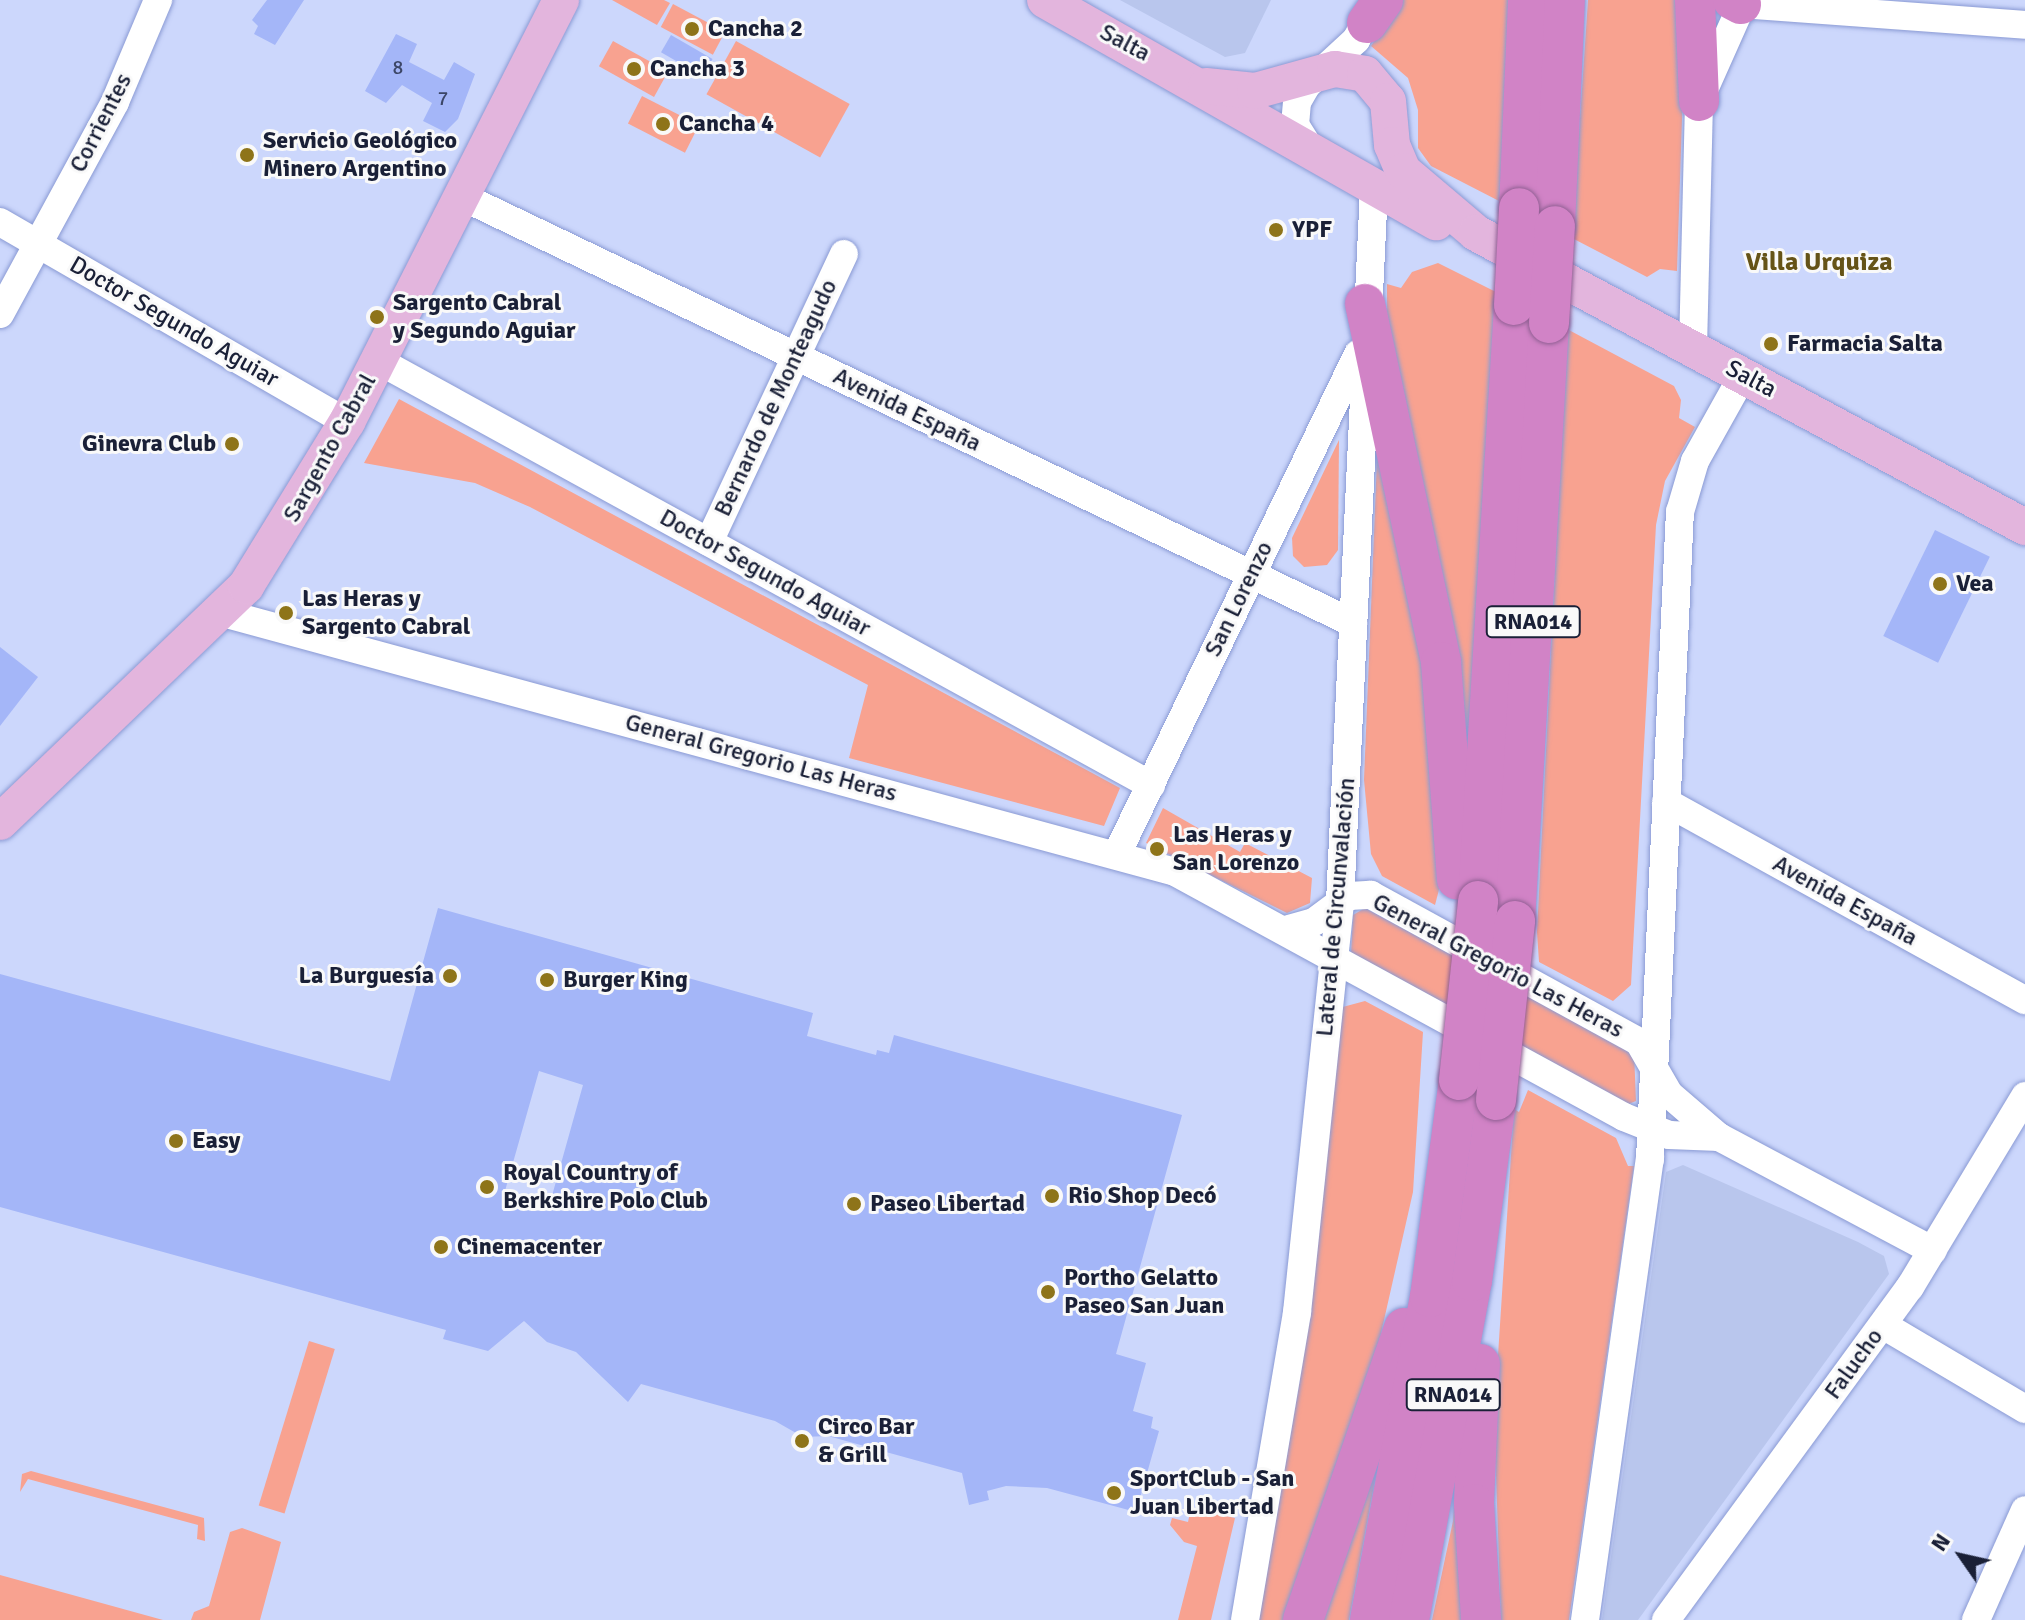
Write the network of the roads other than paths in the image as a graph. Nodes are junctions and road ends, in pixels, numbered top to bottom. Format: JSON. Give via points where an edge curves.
{"nodes":[{"id":1,"x":158,"y":0,"type":"edge"},
{"id":2,"x":561,"y":0,"type":"edge"},
{"id":3,"x":1045,"y":0,"type":"edge"},
{"id":4,"x":1528,"y":0,"type":"edge"},
{"id":5,"x":1565,"y":0,"type":"edge"},
{"id":6,"x":1695,"y":0,"type":"edge"},
{"id":7,"x":1739,"y":1,"type":"edge"},
{"id":8,"x":1375,"y":8,"type":"edge"},
{"id":9,"x":2025,"y":25,"type":"edge"},
{"id":10,"x":1314,"y":77,"type":"junction"},
{"id":11,"x":1206,"y":86,"type":"junction"},
{"id":12,"x":1699,"y":101,"type":"junction"},
{"id":13,"x":1314,"y":154,"type":"junction"},
{"id":14,"x":1374,"y":188,"type":"junction"},
{"id":15,"x":461,"y":196,"type":"junction"},
{"id":16,"x":0,"y":222,"type":"edge"},
{"id":17,"x":1476,"y":233,"type":"junction"},
{"id":18,"x":38,"y":243,"type":"junction"},
{"id":19,"x":844,"y":254,"type":"dead end"},
{"id":20,"x":1365,"y":304,"type":"junction"},
{"id":21,"x":0,"y":314,"type":"edge"},
{"id":22,"x":1363,"y":344,"type":"junction"},
{"id":23,"x":1693,"y":348,"type":"junction"},
{"id":24,"x":795,"y":356,"type":"junction"},
{"id":25,"x":379,"y":361,"type":"junction"},
{"id":26,"x":1743,"y":375,"type":"junction"},
{"id":27,"x":347,"y":422,"type":"junction"},
{"id":28,"x":2025,"y":527,"type":"edge"},
{"id":29,"x":709,"y":542,"type":"junction"},
{"id":30,"x":1251,"y":574,"type":"junction"},
{"id":31,"x":223,"y":613,"type":"junction"},
{"id":32,"x":1353,"y":623,"type":"junction"},
{"id":33,"x":1151,"y":785,"type":"junction"},
{"id":34,"x":1666,"y":802,"type":"junction"},
{"id":35,"x":0,"y":822,"type":"edge"},
{"id":36,"x":1117,"y":854,"type":"junction"},
{"id":37,"x":1468,"y":896,"type":"junction"},
{"id":38,"x":1340,"y":902,"type":"junction"},
{"id":39,"x":1289,"y":929,"type":"junction"},
{"id":40,"x":1333,"y":959,"type":"junction"},
{"id":41,"x":2025,"y":1000,"type":"edge"},
{"id":42,"x":1655,"y":1067,"type":"junction"},
{"id":43,"x":2025,"y":1096,"type":"edge"},
{"id":44,"x":1651,"y":1130,"type":"junction"},
{"id":45,"x":1719,"y":1137,"type":"junction"},
{"id":46,"x":1489,"y":1168,"type":"junction"},
{"id":47,"x":1446,"y":1182,"type":"junction"},
{"id":48,"x":1933,"y":1251,"type":"junction"},
{"id":49,"x":1883,"y":1325,"type":"junction"},
{"id":50,"x":2025,"y":1409,"type":"edge"},
{"id":51,"x":2025,"y":1510,"type":"edge"},
{"id":52,"x":1245,"y":1620,"type":"edge"},
{"id":53,"x":1303,"y":1620,"type":"edge"},
{"id":54,"x":1370,"y":1620,"type":"edge"},
{"id":55,"x":1409,"y":1620,"type":"edge"},
{"id":56,"x":1481,"y":1620,"type":"edge"},
{"id":57,"x":1585,"y":1620,"type":"edge"},
{"id":58,"x":1666,"y":1620,"type":"edge"},
{"id":59,"x":1976,"y":1620,"type":"edge"}],
"edges":[{"from":1,"to":18,"type":"street","name":"Corrientes","via":[[115,102]]},
{"from":2,"to":15,"type":"main road","name":"Sargento Cabral"},
{"from":3,"to":11,"type":"main road","name":"Salta"},
{"from":4,"to":37,"type":"highway","number":"RNA014","bridge":true,"via":[[1514,305]]},
{"from":5,"to":46,"type":"highway","number":"RNA014","bridge":true,"via":[[1515,921]]},
{"from":6,"to":12,"type":"highway"},
{"from":7,"to":9,"type":"street"},
{"from":7,"to":12,"type":"street"},
{"from":8,"to":10,"type":"street"},
{"from":10,"to":11,"type":"main road","name":"Salta","via":[[1255,91]]},
{"from":10,"to":13,"type":"street","via":[[1294,114],[1297,132]]},
{"from":10,"to":17,"type":"main road","name":"Salta","via":[[1346,69],[1372,79],[1388,101],[1392,145],[1403,171]]},
{"from":11,"to":13,"type":"main road","name":"Salta"},
{"from":12,"to":23,"type":"street"},
{"from":13,"to":14,"type":"main road","name":"Salta"},
{"from":14,"to":17,"type":"main road","name":"Salta","via":[[1430,220]]},
{"from":14,"to":20,"type":"street","name":"Lateral de Circunvalación"},
{"from":15,"to":24,"type":"street","name":"Avenida España"},
{"from":15,"to":25,"type":"main road","name":"Sargento Cabral"},
{"from":16,"to":18,"type":"street","name":"Doctor Segundo Aguiar"},
{"from":17,"to":23,"type":"main road","name":"Salta"},
{"from":18,"to":21,"type":"street","name":"Corrientes"},
{"from":18,"to":27,"type":"street","name":"Doctor Segundo Aguiar"},
{"from":19,"to":24,"type":"street","name":"Bernardo de Monteagudo"},
{"from":20,"to":22,"type":"street","name":"Lateral de Circunvalación"},
{"from":20,"to":37,"type":"highway","via":[[1441,662]]},
{"from":22,"to":30,"type":"street","name":"San Lorenzo"},
{"from":22,"to":32,"type":"street","name":"Lateral de Circunvalación"},
{"from":23,"to":26,"type":"main road","name":"Salta"},
{"from":24,"to":29,"type":"street","name":"Bernardo de Monteagudo"},
{"from":24,"to":30,"type":"street","name":"Avenida España"},
{"from":25,"to":27,"type":"main road","name":"Sargento Cabral"},
{"from":25,"to":29,"type":"street","name":"Doctor Segundo Aguiar"},
{"from":26,"to":28,"type":"main road","name":"Salta"},
{"from":26,"to":34,"type":"street","via":[[1695,461],[1683,496]]},
{"from":27,"to":31,"type":"main road","name":"Sargento Cabral","via":[[286,527]]},
{"from":29,"to":33,"type":"street","name":"Doctor Segundo Aguiar"},
{"from":30,"to":32,"type":"street","name":"Avenida España"},
{"from":30,"to":33,"type":"street","name":"San Lorenzo"},
{"from":31,"to":35,"type":"main road","name":"Sargento Cabral"},
{"from":31,"to":36,"type":"street","name":"General Gregorio Las Heras"},
{"from":32,"to":38,"type":"street","name":"Lateral de Circunvalación"},
{"from":33,"to":36,"type":"street","name":"San Lorenzo"},
{"from":34,"to":41,"type":"street","name":"Avenida España"},
{"from":34,"to":42,"type":"street"},
{"from":36,"to":39,"type":"street","name":"General Gregorio Las Heras","via":[[1201,882]]},
{"from":37,"to":47,"type":"highway","number":"RNA014","bridge":true,"via":[[1464,1029]]},
{"from":38,"to":39,"type":"street","name":"General Gregorio Las Heras","via":[[1314,922]]},
{"from":38,"to":40,"type":"street","name":"Lateral de Circunvalación"},
{"from":38,"to":42,"type":"street","name":"General Gregorio Las Heras","via":[[1371,895],[1639,1042]]},
{"from":39,"to":40,"type":"street","name":"General Gregorio Las Heras"},
{"from":40,"to":44,"type":"street","name":"General Gregorio Las Heras"},
{"from":40,"to":52,"type":"street","name":"Lateral de Circunvalación","via":[[1295,1325]]},
{"from":42,"to":44,"type":"street"},
{"from":42,"to":45,"type":"street","name":"General Gregorio Las Heras","via":[[1669,1094]]},
{"from":43,"to":48,"type":"street","name":"Falucho"},
{"from":44,"to":45,"type":"street","name":"General Gregorio Las Heras"},
{"from":44,"to":57,"type":"street"},
{"from":45,"to":48,"type":"street","name":"General Gregorio Las Heras"},
{"from":46,"to":55,"type":"highway","number":"RNA014"},
{"from":46,"to":56,"type":"highway","via":[[1474,1459]]},
{"from":47,"to":53,"type":"highway","via":[[1382,1399]]},
{"from":47,"to":54,"type":"highway","number":"RNA014"},
{"from":48,"to":49,"type":"street","name":"Falucho"},
{"from":49,"to":50,"type":"street"},
{"from":49,"to":58,"type":"street","name":"Falucho"},
{"from":51,"to":59,"type":"street"}]}
